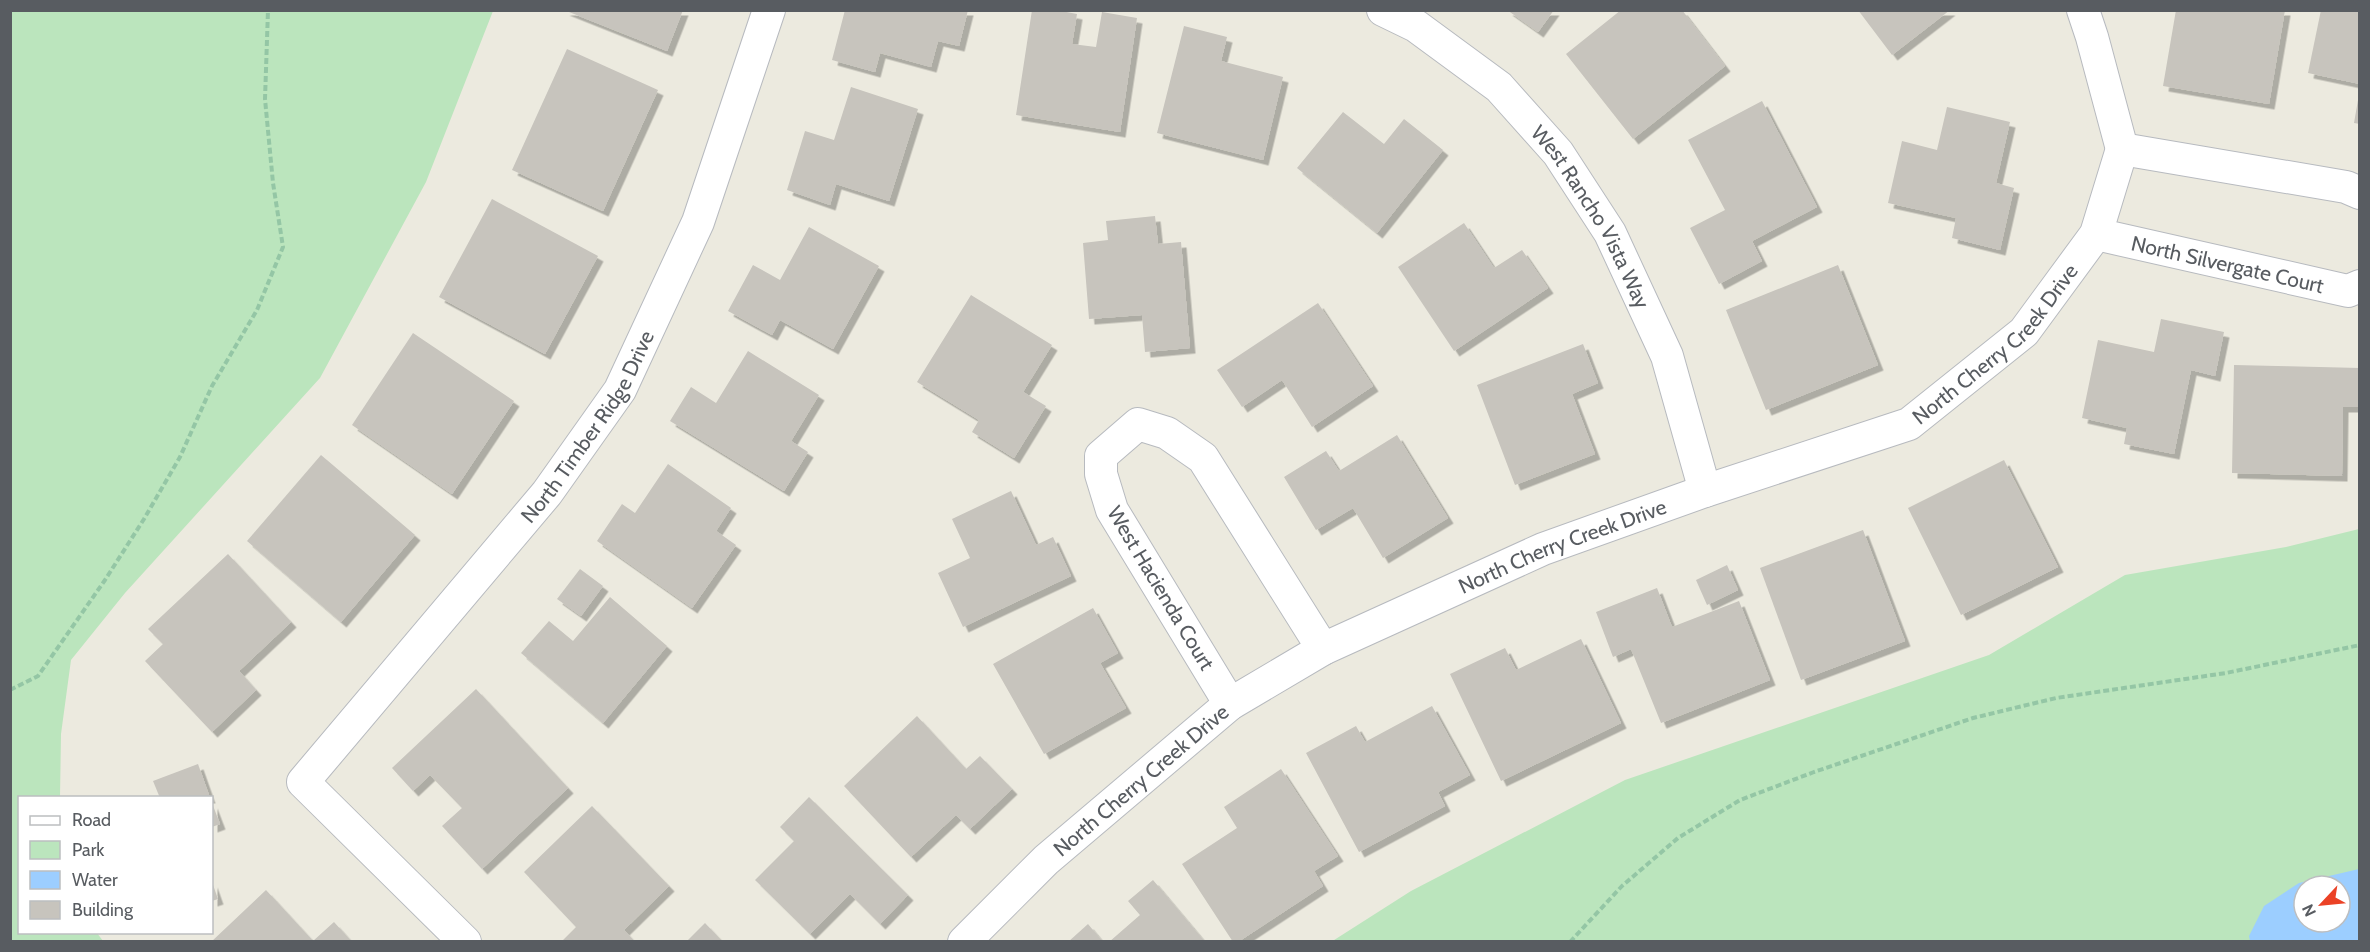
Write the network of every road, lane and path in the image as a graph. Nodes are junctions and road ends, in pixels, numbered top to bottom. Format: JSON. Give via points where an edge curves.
{"nodes":[{"id":1,"x":268,"y":10,"type":"edge"},
{"id":2,"x":769,"y":10,"type":"edge"},
{"id":3,"x":1383,"y":10,"type":"edge"},
{"id":4,"x":2083,"y":10,"type":"edge"},
{"id":5,"x":2122,"y":149,"type":"junction"},
{"id":6,"x":2360,"y":193,"type":"edge"},
{"id":7,"x":2096,"y":234,"type":"junction"},
{"id":8,"x":2360,"y":286,"type":"edge"},
{"id":9,"x":1705,"y":491,"type":"junction"},
{"id":10,"x":2360,"y":645,"type":"edge"},
{"id":11,"x":1323,"y":649,"type":"junction"},
{"id":12,"x":10,"y":690,"type":"edge"},
{"id":13,"x":1230,"y":704,"type":"junction"},
{"id":14,"x":465,"y":942,"type":"edge"},
{"id":15,"x":964,"y":942,"type":"edge"},
{"id":16,"x":1570,"y":942,"type":"edge"}],
"edges":[{"from":1,"to":12,"type":"path","via":[[264,99],[283,247],[257,310],[212,386],[180,457],[144,519],[38,676]]},
{"from":2,"to":14,"type":"street","name":"North Timber Ridge Drive","via":[[698,222],[620,390],[547,494],[303,782]]},
{"from":3,"to":9,"type":"street","name":"West Rancho Vista Way","via":[[1416,26],[1498,87],[1558,153],[1610,233],[1667,356]]},
{"from":4,"to":5,"type":"street"},
{"from":5,"to":6,"type":"street","via":[[2346,187]]},
{"from":5,"to":7,"type":"street","name":"North Cherry Creek Drive"},
{"from":7,"to":8,"type":"street","name":"North Silvergate Court","via":[[2348,291]]},
{"from":7,"to":9,"type":"street","name":"North Cherry Creek Drive","via":[[2024,332],[1909,424]]},
{"from":9,"to":11,"type":"street","name":"North Cherry Creek Drive","via":[[1543,549]]},
{"from":10,"to":16,"type":"path","via":[[2226,674],[2056,698],[1972,718],[1814,772],[1740,800],[1678,838],[1622,886]]},
{"from":11,"to":13,"type":"street","name":"North Cherry Creek Drive"},
{"from":11,"to":13,"type":"street","name":"West Hacienda Court","via":[[1203,458],[1167,433],[1138,424],[1101,456],[1101,474],[1112,510]]},
{"from":13,"to":15,"type":"street","name":"North Cherry Creek Drive","via":[[1046,860]]}]}
